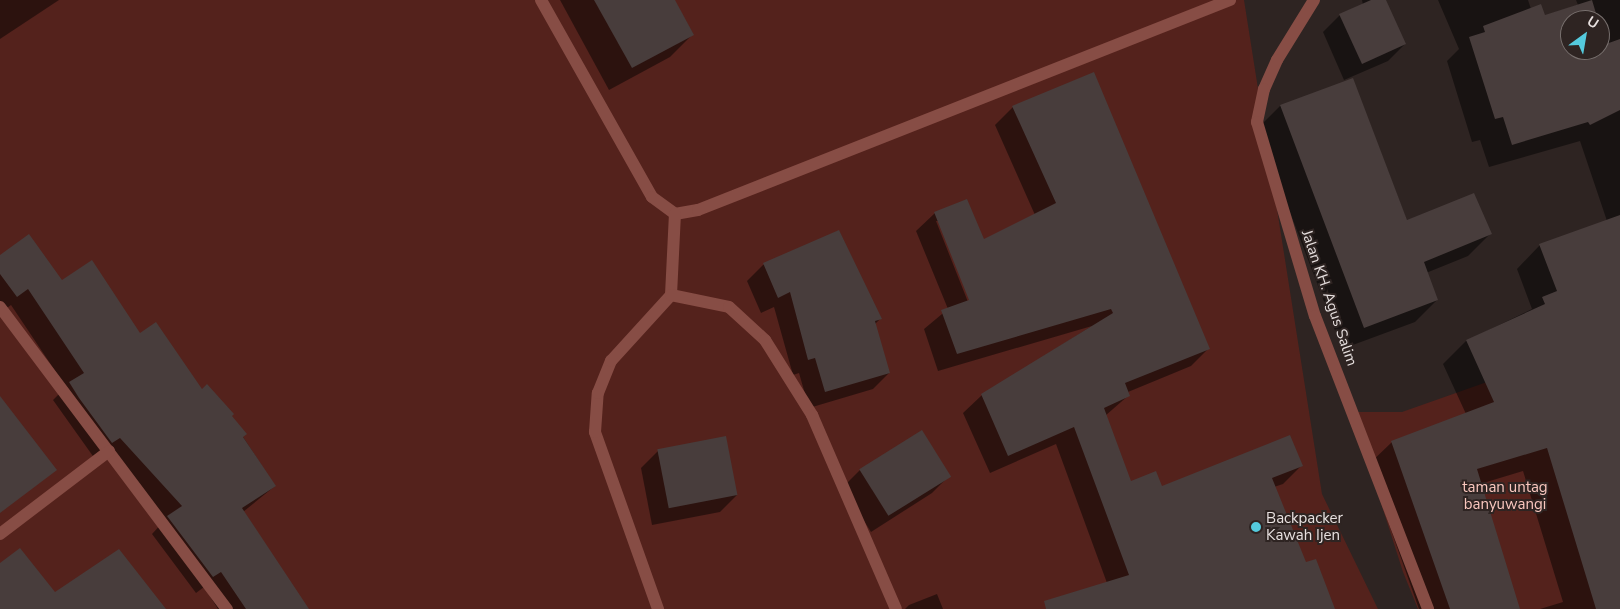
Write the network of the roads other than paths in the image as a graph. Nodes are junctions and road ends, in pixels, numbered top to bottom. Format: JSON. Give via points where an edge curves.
{"nodes":[{"id":1,"x":541,"y":0,"type":"edge"},
{"id":2,"x":1230,"y":0,"type":"edge"},
{"id":3,"x":1314,"y":0,"type":"edge"},
{"id":4,"x":675,"y":214,"type":"junction"},
{"id":5,"x":671,"y":294,"type":"junction"},
{"id":6,"x":0,"y":307,"type":"edge"},
{"id":7,"x":109,"y":451,"type":"junction"},
{"id":8,"x":0,"y":534,"type":"edge"},
{"id":9,"x":227,"y":609,"type":"edge"},
{"id":10,"x":658,"y":609,"type":"edge"},
{"id":11,"x":896,"y":609,"type":"edge"},
{"id":12,"x":1428,"y":609,"type":"edge"}],
"edges":[{"from":1,"to":4,"type":"street","via":[[652,197]]},
{"from":2,"to":4,"type":"street","via":[[707,206]]},
{"from":3,"to":12,"type":"street","name":"Jalan KH. Agus Salim","via":[[1277,60],[1264,89],[1257,122],[1315,316]]},
{"from":4,"to":5,"type":"street"},
{"from":5,"to":10,"type":"street","via":[[611,361],[598,393],[595,432]]},
{"from":5,"to":11,"type":"street","via":[[729,308],[765,340],[812,415]]},
{"from":6,"to":7,"type":"street"},
{"from":7,"to":8,"type":"street"},
{"from":7,"to":9,"type":"street"}]}
